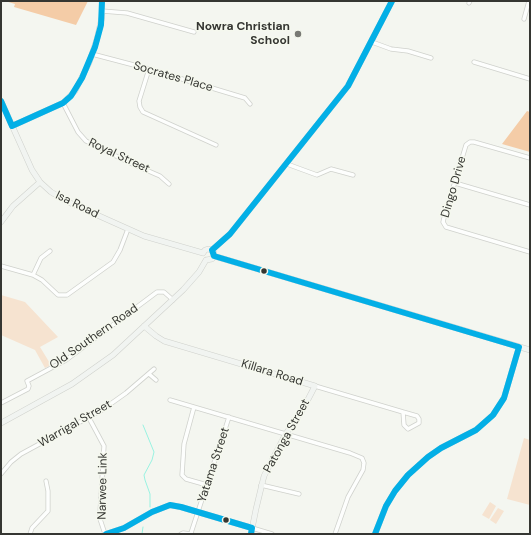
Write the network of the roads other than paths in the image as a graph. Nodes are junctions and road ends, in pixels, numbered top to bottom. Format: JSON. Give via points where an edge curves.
{"nodes":[{"id":1,"x":102,"y":1,"type":"edge"},
{"id":2,"x":392,"y":1,"type":"edge"},
{"id":3,"x":529,"y":1,"type":"edge"},
{"id":4,"x":102,"y":11,"type":"junction"},
{"id":5,"x":524,"y":19,"type":"dead end"},
{"id":6,"x":194,"y":32,"type":"dead end"},
{"id":7,"x":372,"y":42,"type":"junction"},
{"id":8,"x":92,"y":54,"type":"junction"},
{"id":9,"x":431,"y":58,"type":"dead end"},
{"id":10,"x":474,"y":62,"type":"dead end"},
{"id":11,"x":149,"y":69,"type":"junction"},
{"id":12,"x":530,"y":79,"type":"edge"},
{"id":13,"x":1,"y":101,"type":"edge"},
{"id":14,"x":63,"y":103,"type":"junction"},
{"id":15,"x":250,"y":104,"type":"dead end"},
{"id":16,"x":12,"y":126,"type":"junction"},
{"id":17,"x":216,"y":145,"type":"dead end"},
{"id":18,"x":530,"y":158,"type":"edge"},
{"id":19,"x":287,"y":164,"type":"junction"},
{"id":20,"x":353,"y":175,"type":"dead end"},
{"id":21,"x":40,"y":182,"type":"junction"},
{"id":22,"x":455,"y":183,"type":"junction"},
{"id":23,"x":169,"y":184,"type":"dead end"},
{"id":24,"x":530,"y":205,"type":"edge"},
{"id":25,"x":1,"y":220,"type":"edge"},
{"id":26,"x":128,"y":230,"type":"junction"},
{"id":27,"x":212,"y":250,"type":"junction"},
{"id":28,"x":50,"y":251,"type":"dead end"},
{"id":29,"x":530,"y":252,"type":"edge"},
{"id":30,"x":203,"y":253,"type":"junction"},
{"id":31,"x":214,"y":256,"type":"junction"},
{"id":32,"x":206,"y":260,"type":"junction"},
{"id":33,"x":1,"y":266,"type":"edge"},
{"id":34,"x":33,"y":275,"type":"junction"},
{"id":35,"x":173,"y":300,"type":"junction"},
{"id":36,"x":144,"y":326,"type":"junction"},
{"id":37,"x":519,"y":347,"type":"junction"},
{"id":38,"x":530,"y":350,"type":"edge"},
{"id":39,"x":154,"y":368,"type":"dead end"},
{"id":40,"x":149,"y":374,"type":"junction"},
{"id":41,"x":156,"y":380,"type":"dead end"},
{"id":42,"x":315,"y":386,"type":"junction"},
{"id":43,"x":170,"y":400,"type":"dead end"},
{"id":44,"x":1,"y":403,"type":"edge"},
{"id":45,"x":194,"y":407,"type":"junction"},
{"id":46,"x":403,"y":412,"type":"junction"},
{"id":47,"x":229,"y":417,"type":"junction"},
{"id":48,"x":89,"y":418,"type":"junction"},
{"id":49,"x":1,"y":423,"type":"edge"},
{"id":50,"x":285,"y":435,"type":"junction"},
{"id":51,"x":1,"y":474,"type":"edge"},
{"id":52,"x":46,"y":482,"type":"dead end"},
{"id":53,"x":207,"y":485,"type":"junction"},
{"id":54,"x":261,"y":485,"type":"junction"},
{"id":55,"x":299,"y":494,"type":"dead end"},
{"id":56,"x":198,"y":512,"type":"junction"},
{"id":57,"x":252,"y":528,"type":"junction"},
{"id":58,"x":30,"y":534,"type":"edge"},
{"id":59,"x":105,"y":534,"type":"edge"},
{"id":60,"x":181,"y":534,"type":"edge"},
{"id":61,"x":192,"y":534,"type":"edge"},
{"id":62,"x":251,"y":534,"type":"edge"},
{"id":63,"x":272,"y":534,"type":"edge"},
{"id":64,"x":334,"y":534,"type":"edge"},
{"id":65,"x":375,"y":534,"type":"edge"}],
"edges":[{"from":1,"to":4,"type":"main road"},
{"from":2,"to":7,"type":"main road"},
{"from":3,"to":5,"type":"street"},
{"from":4,"to":6,"type":"street","via":[[135,14]]},
{"from":4,"to":8,"type":"main road","via":[[101,25]]},
{"from":7,"to":9,"type":"street","via":[[386,48]]},
{"from":7,"to":19,"type":"main road","via":[[348,86]]},
{"from":8,"to":11,"type":"street","name":"Socrates Place"},
{"from":8,"to":14,"type":"main road","via":[[78,86]]},
{"from":10,"to":12,"type":"street"},
{"from":11,"to":15,"type":"street","name":"Socrates Place","via":[[245,98]]},
{"from":11,"to":17,"type":"street","via":[[139,101],[143,112]]},
{"from":13,"to":16,"type":"main road","name":"Isa Road"},
{"from":14,"to":16,"type":"main road"},
{"from":14,"to":23,"type":"street","name":"Royal Street","via":[[78,132],[86,141],[157,174]]},
{"from":16,"to":21,"type":"main road","name":"Isa Road"},
{"from":18,"to":22,"type":"street","name":"Dingo Drive","via":[[470,142],[466,145]]},
{"from":19,"to":20,"type":"street","via":[[317,175],[331,169]]},
{"from":19,"to":27,"type":"main road","via":[[230,234]]},
{"from":21,"to":25,"type":"main road"},
{"from":21,"to":26,"type":"main road","name":"Isa Road","via":[[54,195]]},
{"from":22,"to":24,"type":"street"},
{"from":22,"to":29,"type":"street","name":"Dingo Drive","via":[[444,218],[446,227]]},
{"from":26,"to":30,"type":"main road","name":"Isa Road"},
{"from":26,"to":34,"type":"street","via":[[113,262],[67,295],[56,294]]},
{"from":27,"to":30,"type":"main road","via":[[206,249]]},
{"from":27,"to":31,"type":"main road"},
{"from":28,"to":34,"type":"street","via":[[41,258]]},
{"from":30,"to":32,"type":"main road"},
{"from":31,"to":32,"type":"main road","via":[[211,260]]},
{"from":31,"to":37,"type":"main road"},
{"from":32,"to":35,"type":"main road","name":"Old Southern Road","via":[[199,272]]},
{"from":33,"to":34,"type":"street"},
{"from":35,"to":36,"type":"main road","name":"Old Southern Road"},
{"from":35,"to":44,"type":"street","name":"Old Southern Road","via":[[164,292],[157,292],[66,360],[27,381],[28,389]]},
{"from":36,"to":42,"type":"main road","name":"Killara Road","via":[[164,341]]},
{"from":36,"to":49,"type":"main road","name":"Old Southern Road","via":[[113,356],[92,371]]},
{"from":37,"to":38,"type":"main road"},
{"from":37,"to":65,"type":"main road","via":[[505,394],[493,415],[476,430],[428,457],[408,475],[386,506]]},
{"from":39,"to":40,"type":"street","name":"Warrigal Street"},
{"from":40,"to":41,"type":"street"},
{"from":40,"to":48,"type":"street","name":"Warrigal Street"},
{"from":42,"to":46,"type":"street","name":"Killara Road"},
{"from":42,"to":50,"type":"main road","name":"Patonga Street"},
{"from":43,"to":45,"type":"street"},
{"from":45,"to":47,"type":"street"},
{"from":45,"to":53,"type":"street","via":[[184,444],[182,475],[186,479]]},
{"from":46,"to":46,"type":"street","name":"Killara Road","via":[[417,416],[419,423],[408,429],[404,425]]},
{"from":47,"to":50,"type":"street"},
{"from":47,"to":53,"type":"street","name":"Yatama Street"},
{"from":48,"to":51,"type":"street","name":"Warrigal Street","via":[[21,454]]},
{"from":48,"to":59,"type":"street","name":"Narwee Link","via":[[104,446],[100,519]]},
{"from":50,"to":54,"type":"main road","name":"Patonga Street"},
{"from":50,"to":64,"type":"street","via":[[355,455],[363,460],[363,470],[348,497]]},
{"from":52,"to":58,"type":"street","via":[[48,511],[32,528]]},
{"from":53,"to":56,"type":"street","name":"Yatama Street"},
{"from":54,"to":55,"type":"street"},
{"from":54,"to":57,"type":"main road","name":"Patonga Street"},
{"from":56,"to":57,"type":"main road"},
{"from":56,"to":59,"type":"main road","via":[[170,505],[124,528]]},
{"from":56,"to":61,"type":"street","name":"Yatama Street"},
{"from":57,"to":62,"type":"main road","name":"Patonga Street"},
{"from":57,"to":63,"type":"street"},
{"from":60,"to":61,"type":"street"}]}
